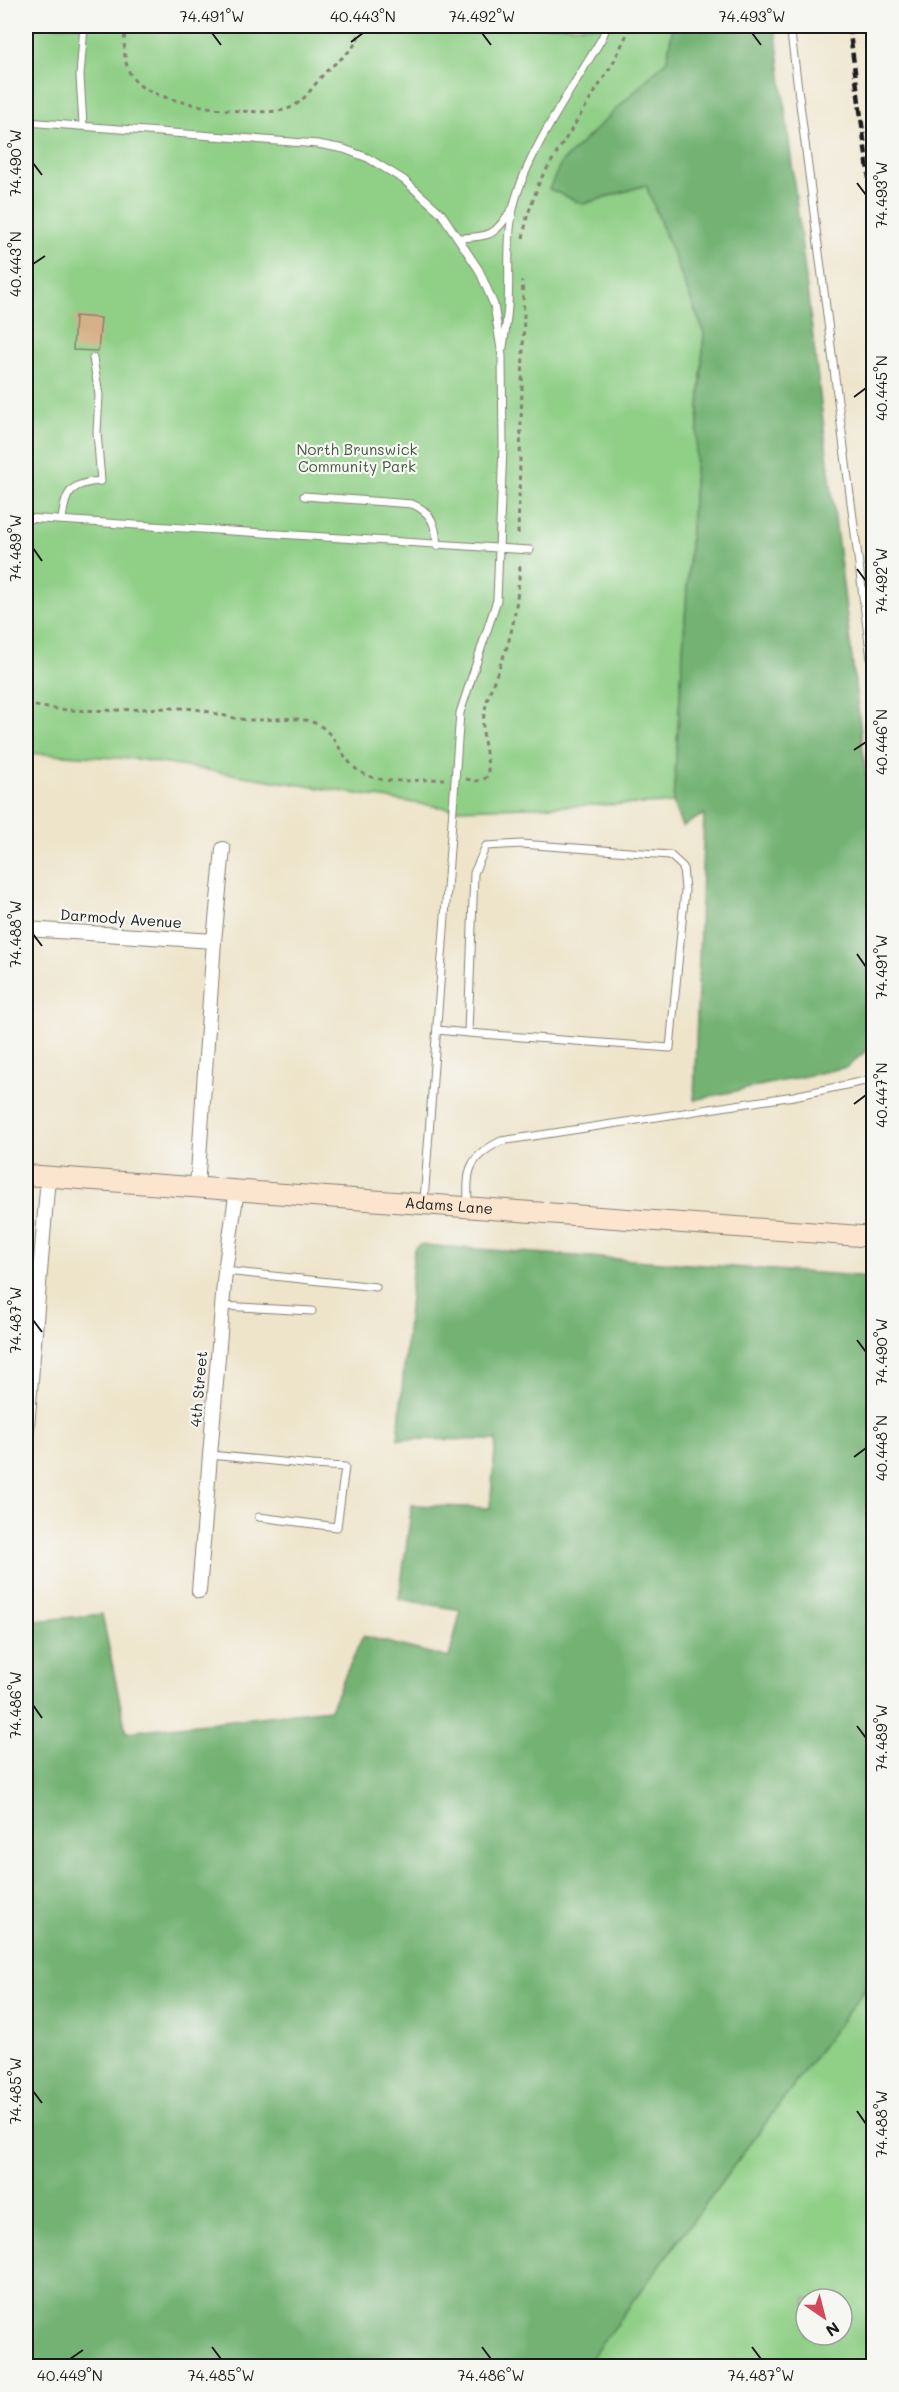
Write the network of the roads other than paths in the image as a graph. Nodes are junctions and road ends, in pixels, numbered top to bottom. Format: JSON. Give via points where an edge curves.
{"nodes":[{"id":1,"x":84,"y":26,"type":"edge"},
{"id":2,"x":607,"y":26,"type":"edge"},
{"id":3,"x":790,"y":26,"type":"edge"},
{"id":4,"x":26,"y":122,"type":"edge"},
{"id":5,"x":83,"y":125,"type":"junction"},
{"id":6,"x":513,"y":207,"type":"junction"},
{"id":7,"x":460,"y":238,"type":"junction"},
{"id":8,"x":502,"y":356,"type":"junction"},
{"id":9,"x":93,"y":358,"type":"dead end"},
{"id":10,"x":304,"y":496,"type":"dead end"},
{"id":11,"x":26,"y":518,"type":"edge"},
{"id":12,"x":62,"y":520,"type":"junction"},
{"id":13,"x":437,"y":546,"type":"junction"},
{"id":14,"x":500,"y":550,"type":"junction"},
{"id":15,"x":530,"y":550,"type":"dead end"},
{"id":16,"x":873,"y":682,"type":"edge"},
{"id":17,"x":223,"y":849,"type":"dead end"},
{"id":18,"x":26,"y":929,"type":"edge"},
{"id":19,"x":214,"y":941,"type":"junction"},
{"id":20,"x":437,"y":1030,"type":"junction"},
{"id":21,"x":468,"y":1033,"type":"junction"},
{"id":22,"x":873,"y":1079,"type":"edge"},
{"id":23,"x":26,"y":1175,"type":"edge"},
{"id":24,"x":48,"y":1177,"type":"junction"},
{"id":25,"x":197,"y":1187,"type":"junction"},
{"id":26,"x":237,"y":1190,"type":"junction"},
{"id":27,"x":424,"y":1204,"type":"junction"},
{"id":28,"x":468,"y":1206,"type":"junction"},
{"id":29,"x":873,"y":1237,"type":"edge"},
{"id":30,"x":225,"y":1271,"type":"junction"},
{"id":31,"x":376,"y":1287,"type":"dead end"},
{"id":32,"x":222,"y":1306,"type":"junction"},
{"id":33,"x":312,"y":1311,"type":"dead end"},
{"id":34,"x":26,"y":1439,"type":"edge"},
{"id":35,"x":210,"y":1455,"type":"junction"},
{"id":36,"x":259,"y":1517,"type":"dead end"},
{"id":37,"x":199,"y":1591,"type":"dead end"}],
"edges":[{"from":1,"to":5,"type":"lane","via":[[80,76]]},
{"from":2,"to":6,"type":"lane","via":[[541,143]]},
{"from":3,"to":16,"type":"lane"},
{"from":4,"to":5,"type":"lane"},
{"from":5,"to":7,"type":"lane","via":[[344,149],[368,158],[404,180],[441,213]]},
{"from":6,"to":7,"type":"lane","via":[[499,228],[486,237]]},
{"from":6,"to":8,"type":"lane"},
{"from":7,"to":8,"type":"lane","via":[[494,305]]},
{"from":8,"to":14,"type":"lane"},
{"from":9,"to":12,"type":"lane","via":[[99,395],[101,481],[79,484],[71,490]]},
{"from":10,"to":13,"type":"lane","via":[[421,507],[434,521]]},
{"from":11,"to":12,"type":"lane"},
{"from":12,"to":13,"type":"lane"},
{"from":13,"to":14,"type":"lane"},
{"from":14,"to":15,"type":"lane"},
{"from":14,"to":20,"type":"lane","via":[[497,600],[460,713]]},
{"from":17,"to":19,"type":"street"},
{"from":18,"to":19,"type":"street","name":"Darmody Avenue"},
{"from":19,"to":25,"type":"street"},
{"from":20,"to":21,"type":"lane"},
{"from":20,"to":27,"type":"lane"},
{"from":21,"to":21,"type":"lane","via":[[474,873],[486,846],[521,844],[670,855],[683,867],[685,890],[670,1048]]},
{"from":22,"to":28,"type":"lane","via":[[794,1096],[501,1141],[482,1150],[471,1162]]},
{"from":23,"to":24,"type":"street","name":"Adams Lane"},
{"from":24,"to":25,"type":"street","name":"Adams Lane"},
{"from":24,"to":34,"type":"street"},
{"from":25,"to":26,"type":"street","name":"Adams Lane"},
{"from":26,"to":27,"type":"street","name":"Adams Lane"},
{"from":26,"to":30,"type":"street","name":"4th Street"},
{"from":27,"to":28,"type":"street","name":"Adams Lane"},
{"from":28,"to":29,"type":"street","name":"Adams Lane"},
{"from":30,"to":31,"type":"lane"},
{"from":30,"to":32,"type":"street","name":"4th Street"},
{"from":32,"to":33,"type":"lane"},
{"from":32,"to":35,"type":"street","name":"4th Street"},
{"from":35,"to":36,"type":"lane","via":[[345,1467],[337,1527]]},
{"from":35,"to":37,"type":"street","name":"4th Street"}]}
